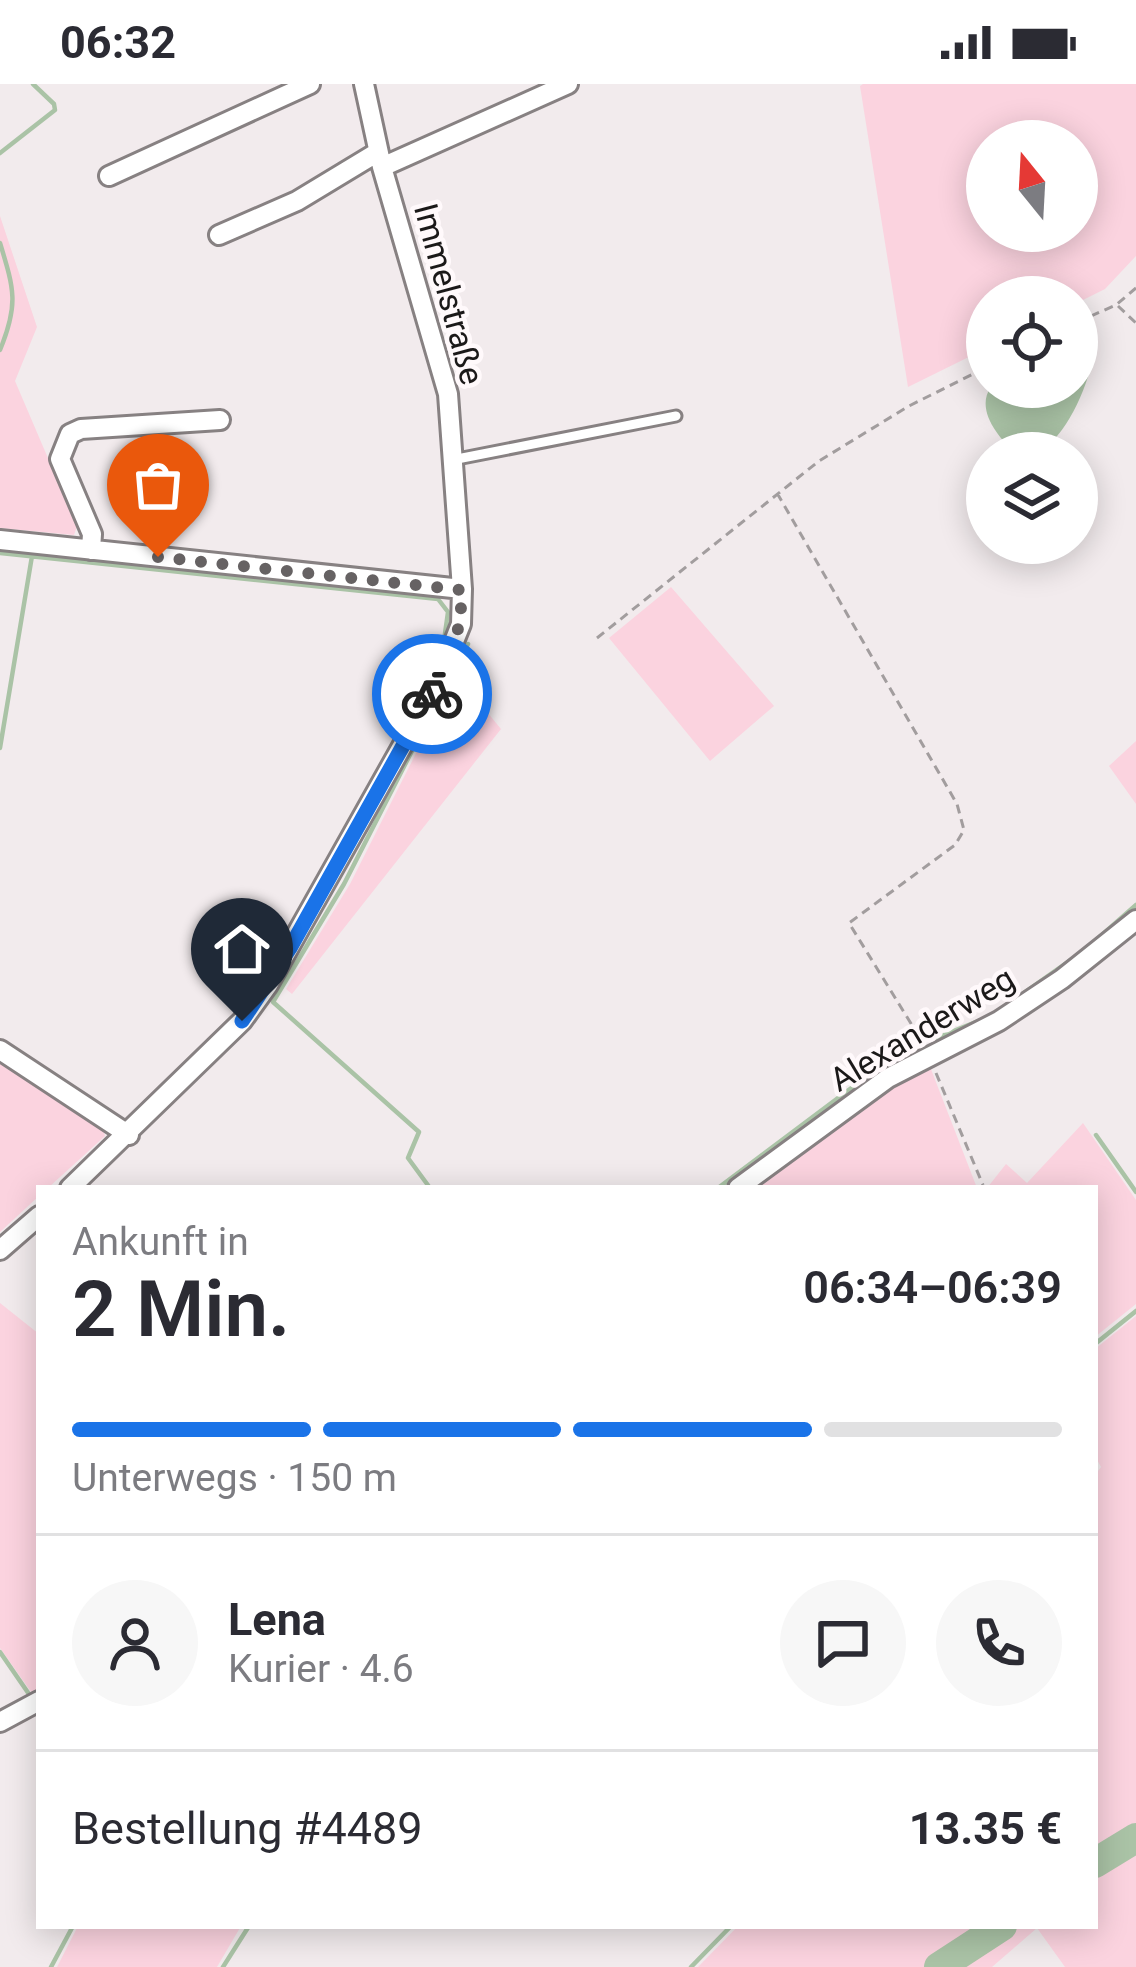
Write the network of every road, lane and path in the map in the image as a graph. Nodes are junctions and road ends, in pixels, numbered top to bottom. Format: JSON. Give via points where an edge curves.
{"nodes":[{"id":1,"x":310,"y":84,"type":"edge"},
{"id":2,"x":364,"y":84,"type":"edge"},
{"id":3,"x":568,"y":84,"type":"edge"},
{"id":4,"x":380,"y":159,"type":"junction"},
{"id":5,"x":109,"y":176,"type":"dead end"},
{"id":6,"x":219,"y":235,"type":"dead end"},
{"id":7,"x":1136,"y":288,"type":"edge"},
{"id":8,"x":1117,"y":305,"type":"junction"},
{"id":9,"x":1098,"y":313,"type":"edge"},
{"id":10,"x":1136,"y":323,"type":"edge"},
{"id":11,"x":966,"y":378,"type":"edge"},
{"id":12,"x":676,"y":416,"type":"dead end"},
{"id":13,"x":220,"y":419,"type":"dead end"},
{"id":14,"x":452,"y":460,"type":"junction"},
{"id":15,"x":777,"y":493,"type":"junction"},
{"id":16,"x":0,"y":540,"type":"edge"},
{"id":17,"x":91,"y":550,"type":"junction"},
{"id":18,"x":462,"y":590,"type":"junction"},
{"id":19,"x":597,"y":638,"type":"dead end"},
{"id":20,"x":1136,"y":920,"type":"edge"},
{"id":21,"x":0,"y":1050,"type":"edge"},
{"id":22,"x":928,"y":1054,"type":"junction"},
{"id":23,"x":129,"y":1135,"type":"junction"},
{"id":24,"x":73,"y":1185,"type":"edge"},
{"id":25,"x":742,"y":1185,"type":"edge"},
{"id":26,"x":983,"y":1185,"type":"edge"},
{"id":27,"x":36,"y":1219,"type":"edge"},
{"id":28,"x":0,"y":1250,"type":"edge"},
{"id":29,"x":36,"y":1703,"type":"edge"},
{"id":30,"x":0,"y":1722,"type":"edge"}],
"edges":[{"from":1,"to":5,"type":"street"},
{"from":2,"to":4,"type":"street","name":"Immelstraße"},
{"from":3,"to":4,"type":"street"},
{"from":4,"to":6,"type":"street"},
{"from":4,"to":14,"type":"street","name":"Immelstraße","via":[[448,394]]},
{"from":7,"to":8,"type":"path"},
{"from":8,"to":9,"type":"path"},
{"from":8,"to":10,"type":"path"},
{"from":11,"to":15,"type":"path"},
{"from":12,"to":14,"type":"lane"},
{"from":13,"to":17,"type":"street","via":[[70,434],[60,459],[92,534]]},
{"from":14,"to":18,"type":"street","name":"Immelstraße"},
{"from":15,"to":19,"type":"path"},
{"from":15,"to":22,"type":"path","via":[[957,804],[964,830],[956,845],[849,923]]},
{"from":16,"to":17,"type":"street"},
{"from":17,"to":18,"type":"street"},
{"from":18,"to":23,"type":"street","name":"Immelstraße","via":[[460,624],[437,684],[290,948],[242,1021]]},
{"from":20,"to":22,"type":"street","name":"Alexanderweg","via":[[1015,1010]]},
{"from":21,"to":23,"type":"street"},
{"from":22,"to":25,"type":"street","name":"Alexanderweg"},
{"from":22,"to":26,"type":"path"},
{"from":23,"to":24,"type":"street","name":"Immelstraße"},
{"from":27,"to":28,"type":"street"},
{"from":29,"to":30,"type":"street"}]}
